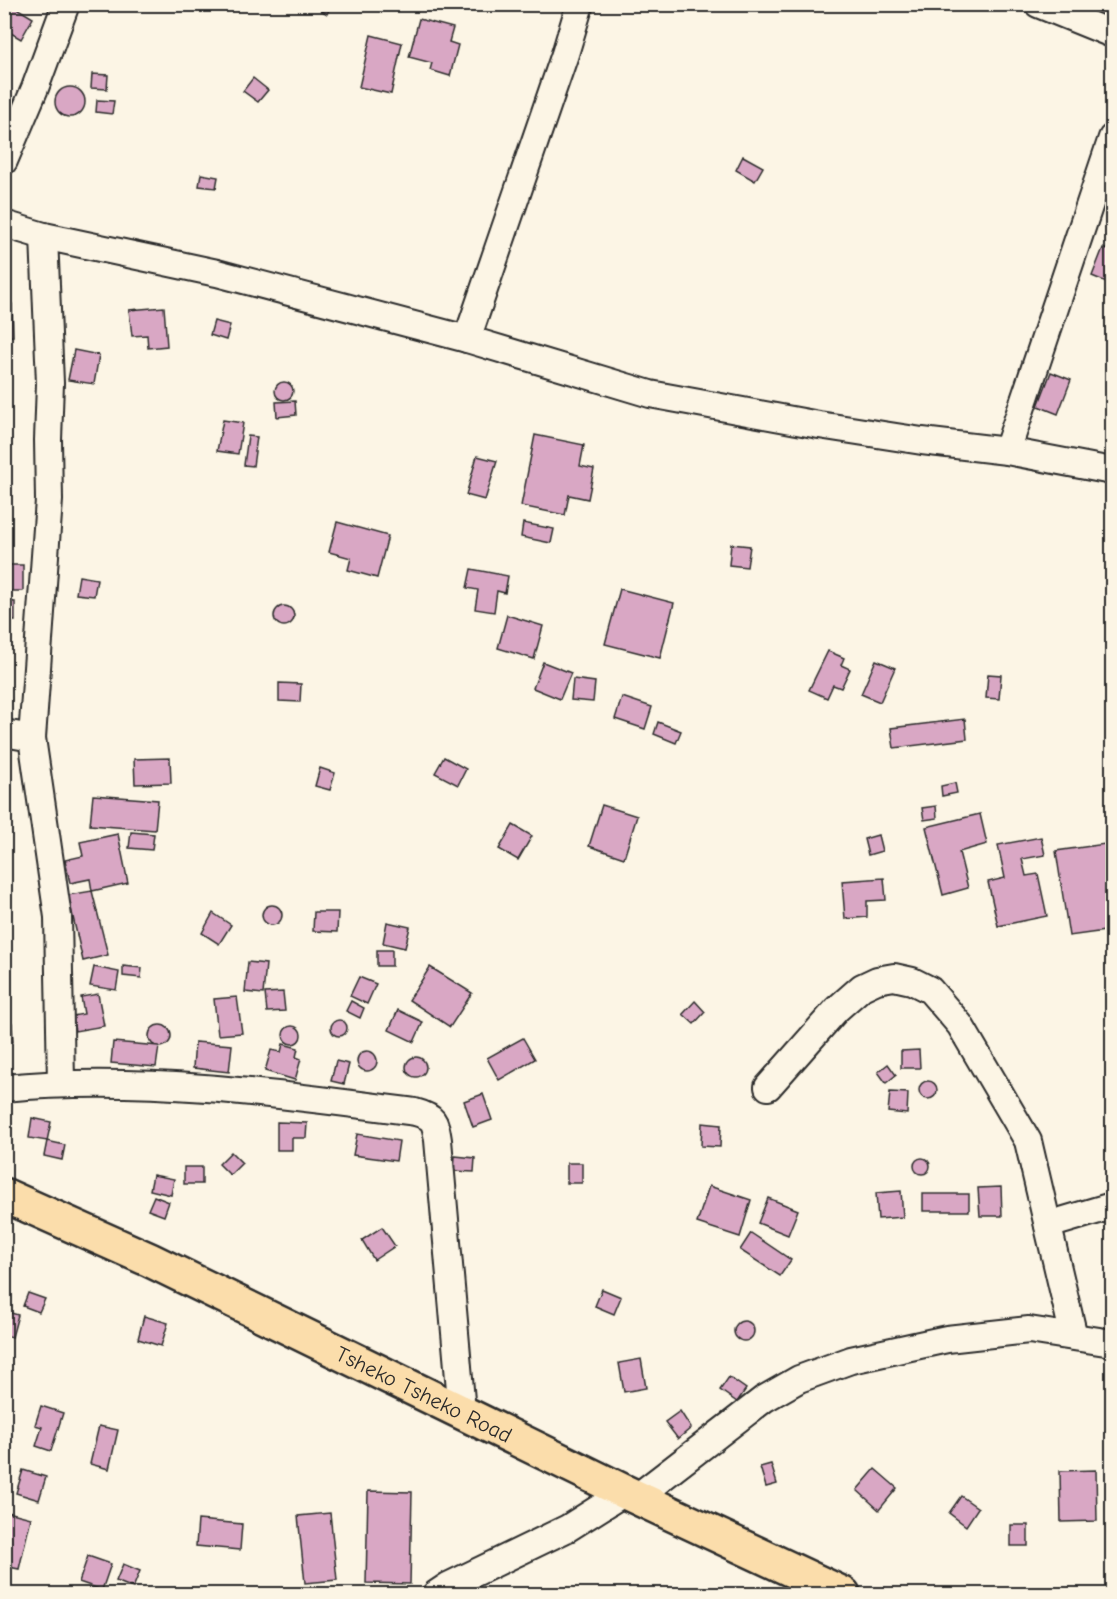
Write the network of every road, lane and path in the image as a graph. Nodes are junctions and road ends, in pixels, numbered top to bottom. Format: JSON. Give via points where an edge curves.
{"nodes":[{"id":1,"x":66,"y":4,"type":"edge"},
{"id":2,"x":580,"y":4,"type":"edge"},
{"id":3,"x":1038,"y":4,"type":"edge"},
{"id":4,"x":1113,"y":34,"type":"edge"},
{"id":5,"x":1113,"y":138,"type":"edge"},
{"id":6,"x":4,"y":161,"type":"edge"},
{"id":7,"x":4,"y":224,"type":"edge"},
{"id":8,"x":4,"y":234,"type":"edge"},
{"id":9,"x":40,"y":234,"type":"junction"},
{"id":10,"x":467,"y":339,"type":"junction"},
{"id":11,"x":1007,"y":451,"type":"junction"},
{"id":12,"x":1113,"y":471,"type":"edge"},
{"id":13,"x":4,"y":732,"type":"edge"},
{"id":14,"x":32,"y":738,"type":"junction"},
{"id":15,"x":61,"y":1083,"type":"junction"},
{"id":16,"x":768,"y":1087,"type":"dead end"},
{"id":17,"x":4,"y":1088,"type":"edge"},
{"id":18,"x":4,"y":1195,"type":"edge"},
{"id":19,"x":1113,"y":1206,"type":"edge"},
{"id":20,"x":1048,"y":1225,"type":"junction"},
{"id":21,"x":1074,"y":1336,"type":"junction"},
{"id":22,"x":1113,"y":1343,"type":"edge"},
{"id":23,"x":462,"y":1412,"type":"junction"},
{"id":24,"x":632,"y":1495,"type":"junction"},
{"id":25,"x":436,"y":1594,"type":"edge"},
{"id":26,"x":843,"y":1594,"type":"edge"}],
"edges":[{"from":1,"to":6,"type":"street"},
{"from":2,"to":10,"type":"street"},
{"from":3,"to":4,"type":"street"},
{"from":5,"to":11,"type":"street"},
{"from":7,"to":9,"type":"street"},
{"from":8,"to":9,"type":"street"},
{"from":9,"to":10,"type":"street","via":[[217,273]]},
{"from":9,"to":14,"type":"street","via":[[50,383],[49,500]]},
{"from":10,"to":11,"type":"street","via":[[650,394],[819,425]]},
{"from":11,"to":12,"type":"street"},
{"from":13,"to":14,"type":"street"},
{"from":14,"to":15,"type":"street","via":[[58,917]]},
{"from":15,"to":17,"type":"street"},
{"from":15,"to":23,"type":"street","via":[[249,1092],[415,1112],[433,1120]]},
{"from":16,"to":20,"type":"street","via":[[837,1009],[862,987],[894,977],[912,981],[930,990],[960,1025],[1028,1141]]},
{"from":18,"to":23,"type":"highway","name":"Tsheko Tsheko Road","via":[[150,1260]]},
{"from":19,"to":20,"type":"street"},
{"from":20,"to":21,"type":"street"},
{"from":21,"to":22,"type":"street"},
{"from":21,"to":24,"type":"street","via":[[1029,1330],[990,1333],[850,1360],[799,1379],[764,1399]]},
{"from":23,"to":24,"type":"highway","name":"Tsheko Tsheko Road"},
{"from":24,"to":25,"type":"street"},
{"from":24,"to":26,"type":"highway","name":"Tsheko Tsheko Road"}]}
